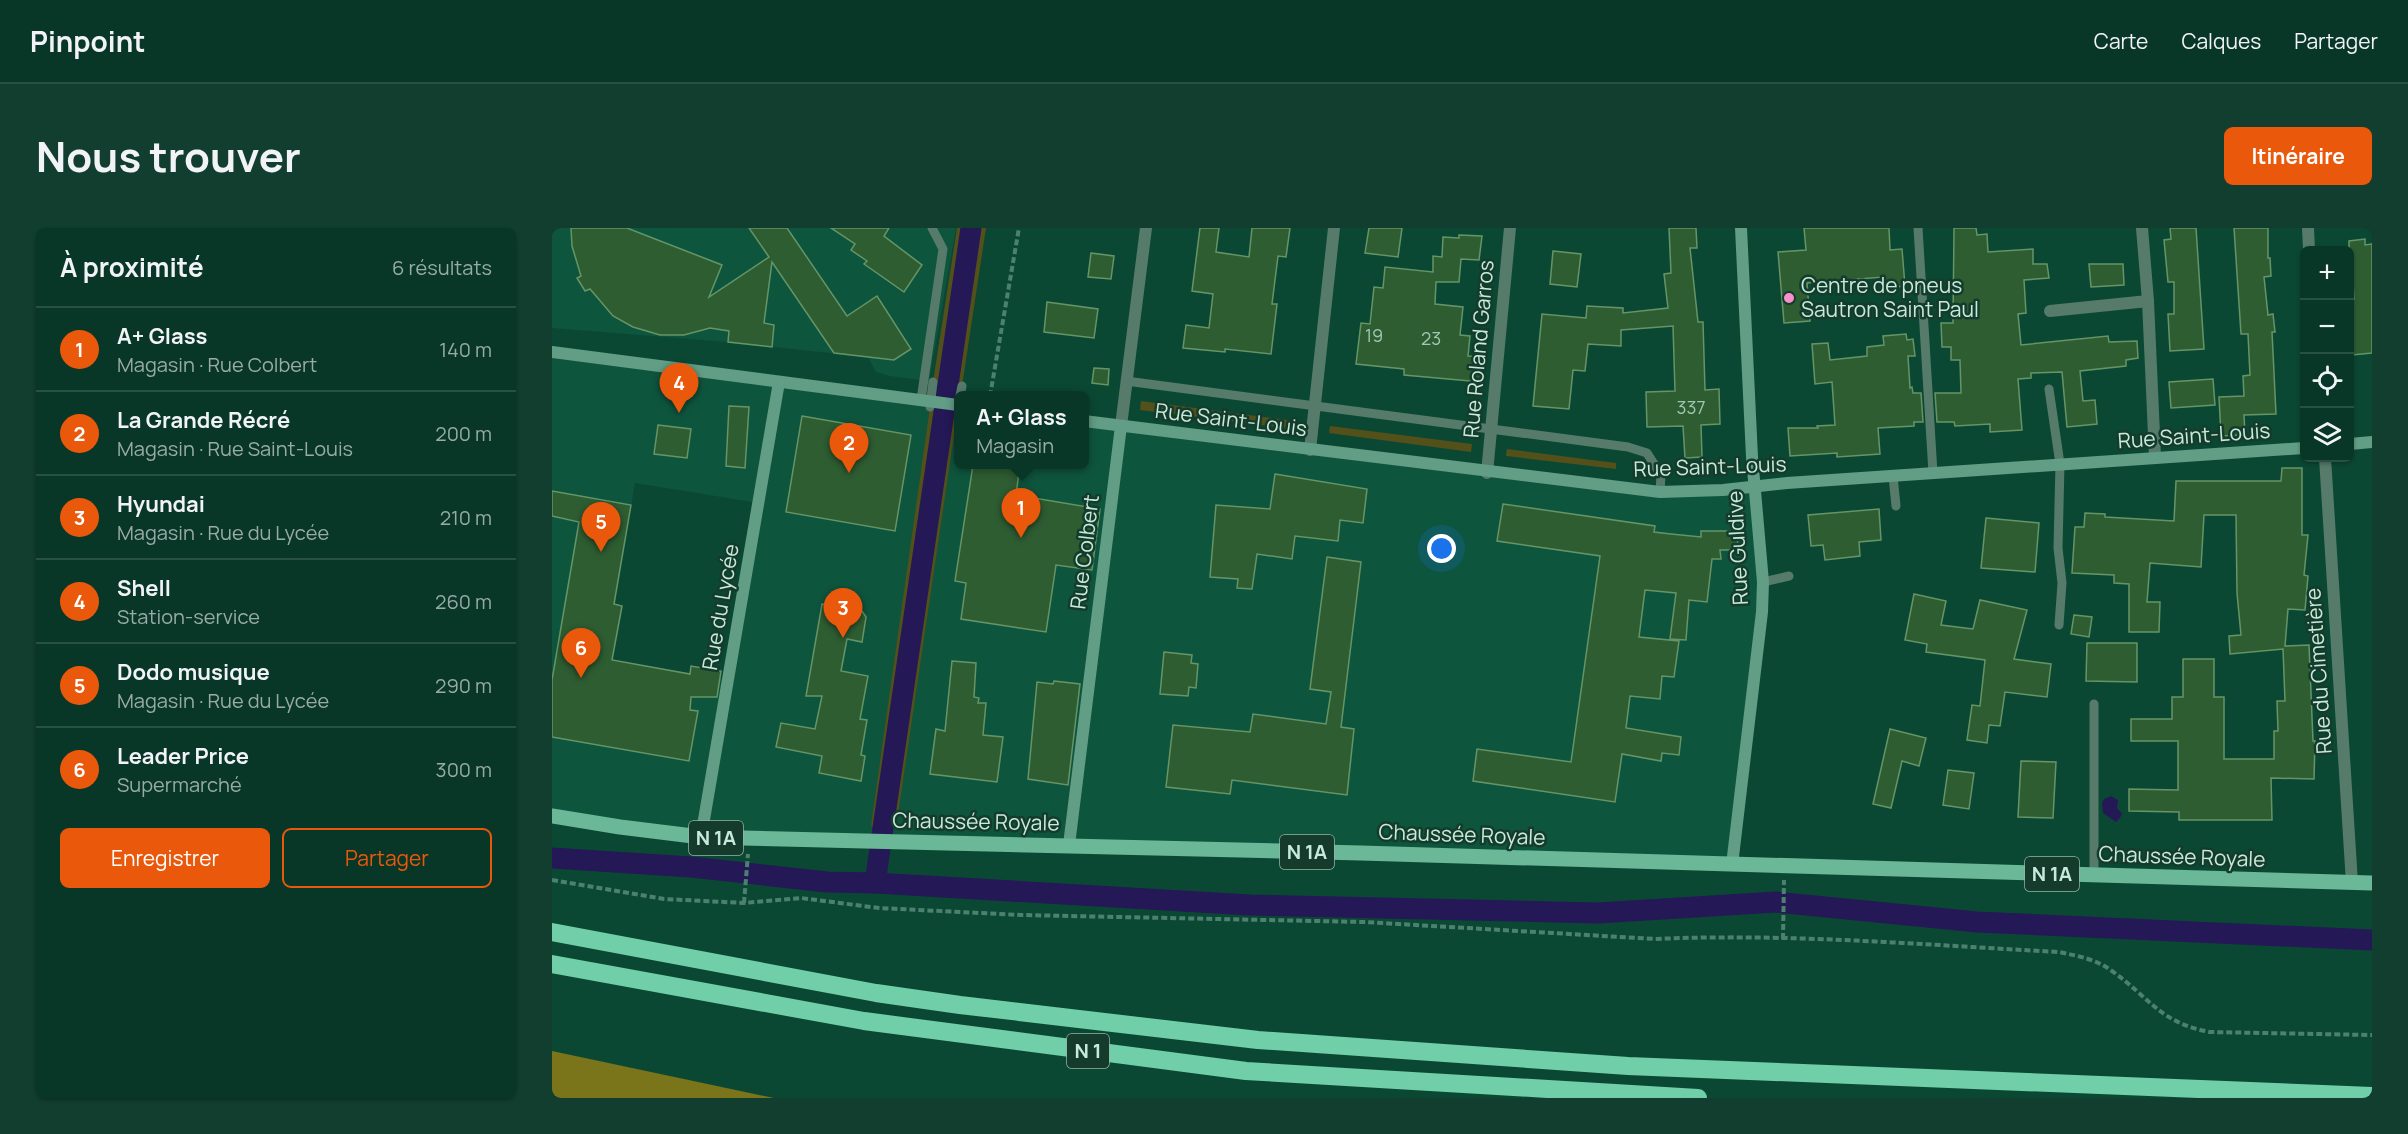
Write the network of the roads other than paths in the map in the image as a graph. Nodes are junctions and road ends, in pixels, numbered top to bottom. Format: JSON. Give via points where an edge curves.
{"nodes":[{"id":1,"x":932,"y":228,"type":"edge"},
{"id":2,"x":1146,"y":228,"type":"edge"},
{"id":3,"x":1335,"y":228,"type":"edge"},
{"id":4,"x":1510,"y":228,"type":"edge"},
{"id":5,"x":1741,"y":228,"type":"edge"},
{"id":6,"x":1918,"y":228,"type":"edge"},
{"id":7,"x":2142,"y":228,"type":"edge"},
{"id":8,"x":2308,"y":228,"type":"edge"},
{"id":9,"x":2309,"y":246,"type":"edge"},
{"id":10,"x":2148,"y":301,"type":"junction"},
{"id":11,"x":2050,"y":311,"type":"dead end"},
{"id":12,"x":552,"y":352,"type":"edge"},
{"id":13,"x":1126,"y":381,"type":"junction"},
{"id":14,"x":779,"y":382,"type":"junction"},
{"id":15,"x":933,"y":382,"type":"dead end"},
{"id":16,"x":2049,"y":389,"type":"dead end"},
{"id":17,"x":927,"y":403,"type":"junction"},
{"id":18,"x":1315,"y":406,"type":"junction"},
{"id":19,"x":954,"y":408,"type":"edge"},
{"id":20,"x":1089,"y":423,"type":"edge"},
{"id":21,"x":1121,"y":426,"type":"junction"},
{"id":22,"x":1491,"y":429,"type":"junction"},
{"id":23,"x":2372,"y":442,"type":"edge"},
{"id":24,"x":2354,"y":444,"type":"edge"},
{"id":25,"x":2300,"y":448,"type":"edge"},
{"id":26,"x":1310,"y":450,"type":"junction"},
{"id":27,"x":2155,"y":458,"type":"junction"},
{"id":28,"x":2325,"y":462,"type":"edge"},
{"id":29,"x":2060,"y":464,"type":"junction"},
{"id":30,"x":1487,"y":473,"type":"junction"},
{"id":31,"x":1933,"y":473,"type":"junction"},
{"id":32,"x":1893,"y":476,"type":"junction"},
{"id":33,"x":1755,"y":487,"type":"junction"},
{"id":34,"x":1660,"y":492,"type":"junction"},
{"id":35,"x":1896,"y":506,"type":"dead end"},
{"id":36,"x":1790,"y":576,"type":"dead end"},
{"id":37,"x":1763,"y":582,"type":"junction"},
{"id":38,"x":2059,"y":625,"type":"dead end"},
{"id":39,"x":2094,"y":704,"type":"dead end"},
{"id":40,"x":552,"y":816,"type":"edge"},
{"id":41,"x":701,"y":837,"type":"junction"},
{"id":42,"x":1069,"y":845,"type":"junction"},
{"id":43,"x":1732,"y":865,"type":"junction"},
{"id":44,"x":2094,"y":876,"type":"junction"},
{"id":45,"x":2352,"y":883,"type":"junction"},
{"id":46,"x":2372,"y":883,"type":"edge"},
{"id":47,"x":552,"y":932,"type":"edge"},
{"id":48,"x":552,"y":964,"type":"edge"},
{"id":49,"x":2372,"y":1096,"type":"edge"},
{"id":50,"x":1698,"y":1098,"type":"edge"}],
"edges":[{"from":1,"to":17,"type":"lane","via":[[943,249]]},
{"from":2,"to":13,"type":"street","name":"Rue Colbert"},
{"from":3,"to":18,"type":"street"},
{"from":4,"to":22,"type":"street","name":"Rue Roland Garros"},
{"from":5,"to":33,"type":"street","name":"Rue Guldive"},
{"from":6,"to":31,"type":"lane"},
{"from":7,"to":10,"type":"street"},
{"from":8,"to":9,"type":"street"},
{"from":10,"to":11,"type":"street"},
{"from":10,"to":27,"type":"street"},
{"from":12,"to":14,"type":"street"},
{"from":13,"to":18,"type":"lane"},
{"from":13,"to":21,"type":"street","name":"Rue Colbert"},
{"from":14,"to":17,"type":"street"},
{"from":14,"to":41,"type":"street","name":"Rue du Lycée"},
{"from":15,"to":17,"type":"lane"},
{"from":16,"to":29,"type":"lane"},
{"from":17,"to":19,"type":"street"},
{"from":18,"to":22,"type":"lane"},
{"from":18,"to":26,"type":"street"},
{"from":20,"to":21,"type":"street","name":"Rue Saint-Louis"},
{"from":21,"to":26,"type":"street","name":"Rue Saint-Louis"},
{"from":21,"to":42,"type":"street","name":"Rue Colbert"},
{"from":22,"to":30,"type":"street","name":"Rue Roland Garros"},
{"from":22,"to":34,"type":"lane","via":[[1628,447],[1647,453],[1661,475]]},
{"from":23,"to":24,"type":"street"},
{"from":25,"to":27,"type":"street","name":"Rue Saint-Louis"},
{"from":26,"to":30,"type":"street","name":"Rue Saint-Louis"},
{"from":27,"to":29,"type":"street","name":"Rue Saint-Louis"},
{"from":28,"to":45,"type":"street","name":"Rue du Cimetière"},
{"from":29,"to":31,"type":"street","name":"Rue Saint-Louis"},
{"from":29,"to":38,"type":"lane"},
{"from":30,"to":34,"type":"street","name":"Rue Saint-Louis"},
{"from":31,"to":32,"type":"street","name":"Rue Saint-Louis"},
{"from":32,"to":33,"type":"street","name":"Rue Saint-Louis"},
{"from":32,"to":35,"type":"lane"},
{"from":33,"to":34,"type":"street","name":"Rue Saint-Louis"},
{"from":33,"to":37,"type":"street","name":"Rue Guldive"},
{"from":36,"to":37,"type":"lane"},
{"from":37,"to":43,"type":"street","name":"Rue Guldive"},
{"from":39,"to":44,"type":"lane"},
{"from":40,"to":41,"type":"main road","name":"Chaussée Royale","number":"N 1A"},
{"from":41,"to":42,"type":"main road","name":"Chaussée Royale","number":"N 1A"},
{"from":42,"to":43,"type":"main road","name":"Chaussée Royale","number":"N 1A"},
{"from":43,"to":44,"type":"main road","name":"Chaussée Royale","number":"N 1A"},
{"from":44,"to":45,"type":"main road","name":"Chaussée Royale","number":"N 1A"},
{"from":45,"to":46,"type":"main road","name":"Chaussée Royale","number":"N 1A"},
{"from":47,"to":49,"type":"highway","number":"N 1","via":[[876,993],[1258,1040],[1628,1066]]},
{"from":48,"to":50,"type":"highway","number":"N 1","via":[[864,1021],[1234,1069]]}]}
